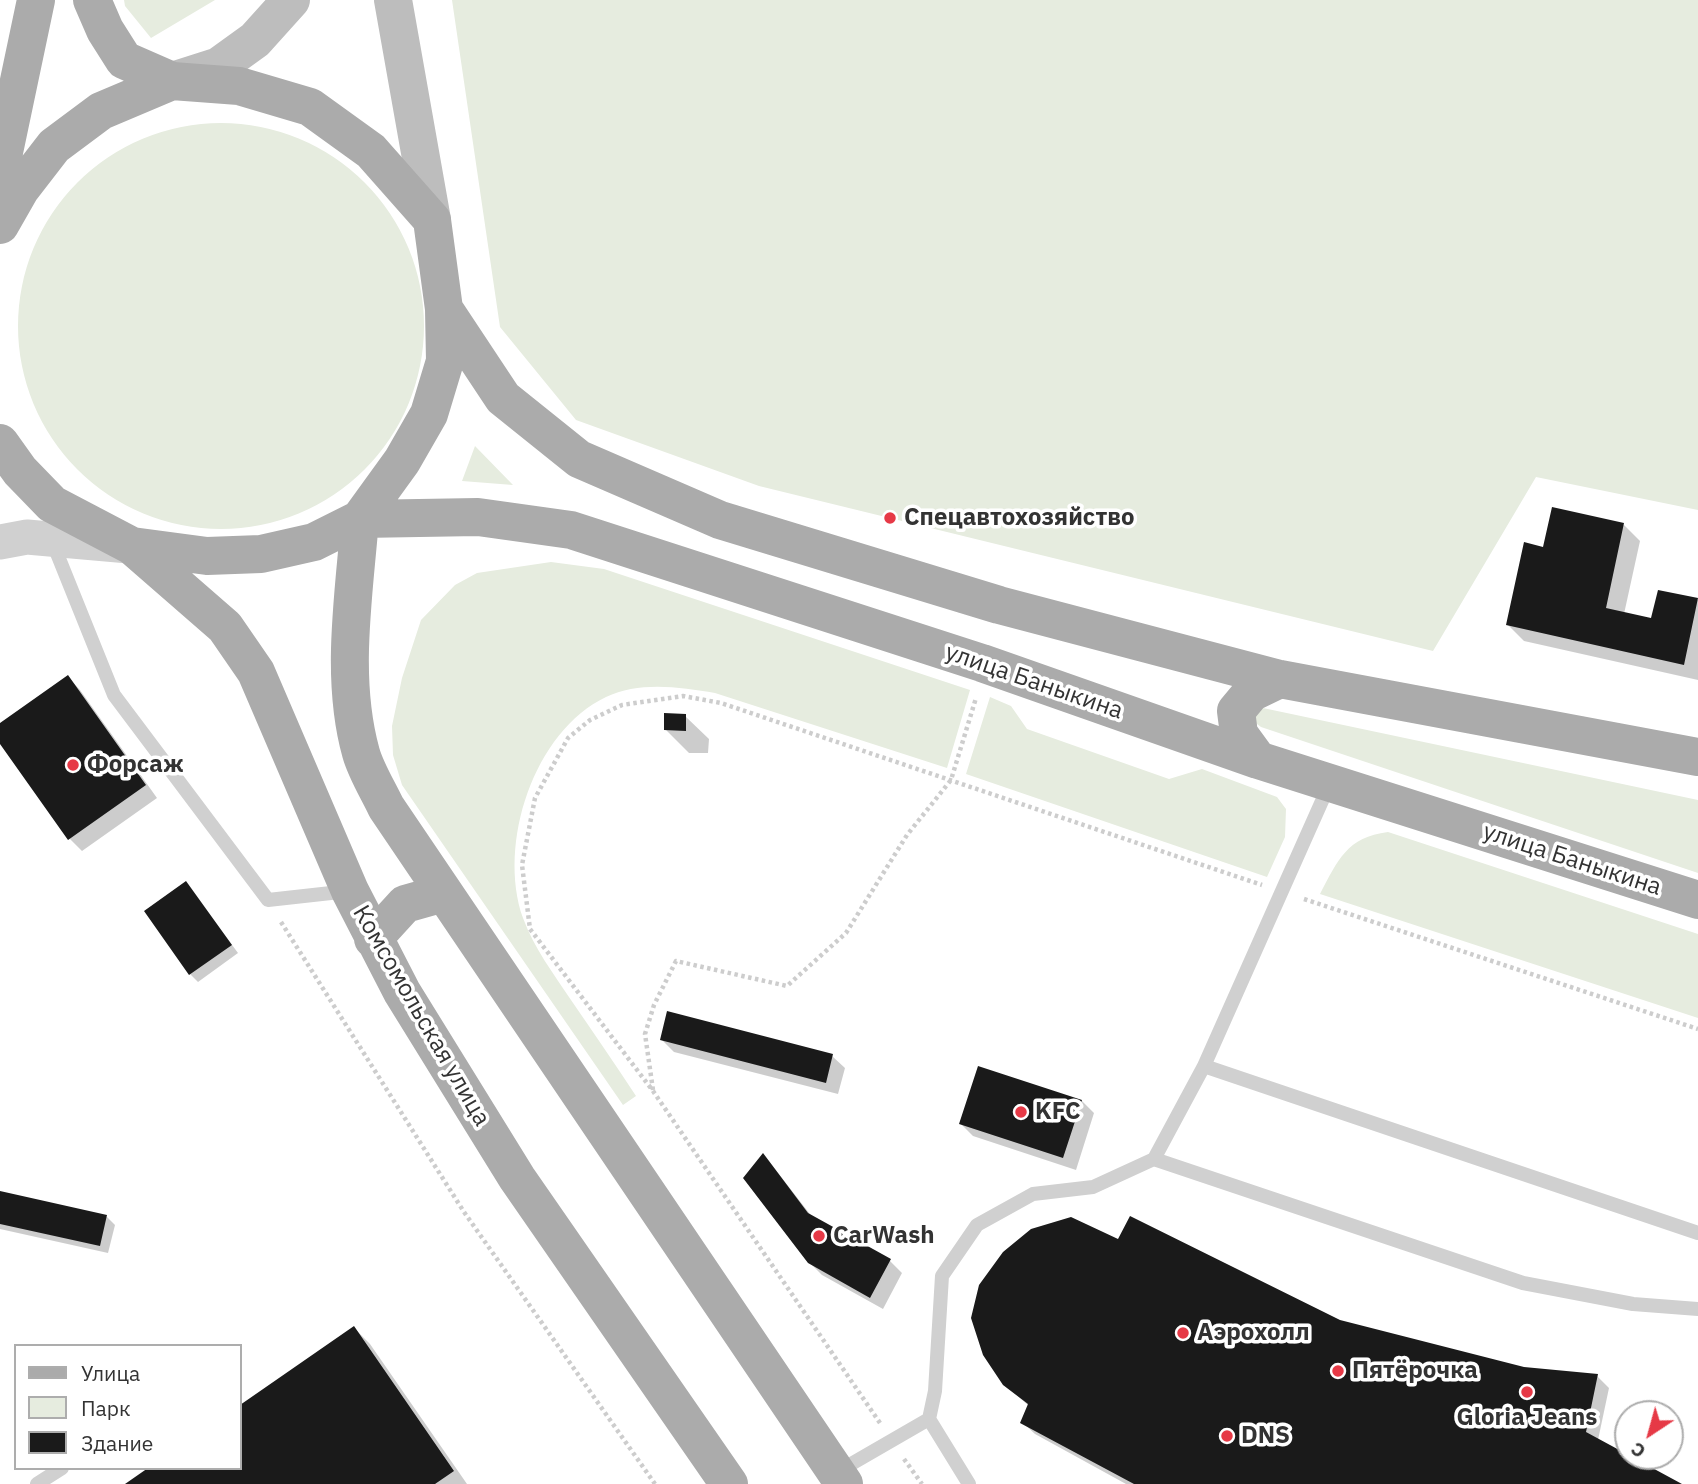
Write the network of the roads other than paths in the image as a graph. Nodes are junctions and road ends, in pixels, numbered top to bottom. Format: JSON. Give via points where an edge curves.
{"nodes":[{"id":1,"x":36,"y":0,"type":"edge"},
{"id":2,"x":92,"y":0,"type":"edge"},
{"id":3,"x":291,"y":0,"type":"edge"},
{"id":4,"x":393,"y":0,"type":"edge"},
{"id":5,"x":172,"y":82,"type":"junction"},
{"id":6,"x":0,"y":171,"type":"edge"},
{"id":7,"x":432,"y":220,"type":"junction"},
{"id":8,"x":0,"y":225,"type":"edge"},
{"id":9,"x":444,"y":309,"type":"junction"},
{"id":10,"x":0,"y":443,"type":"edge"},
{"id":11,"x":360,"y":519,"type":"junction"},
{"id":12,"x":51,"y":539,"type":"junction"},
{"id":13,"x":0,"y":542,"type":"edge"},
{"id":14,"x":132,"y":546,"type":"junction"},
{"id":15,"x":1280,"y":679,"type":"junction"},
{"id":16,"x":1698,"y":757,"type":"edge"},
{"id":17,"x":1258,"y":760,"type":"junction"},
{"id":18,"x":1331,"y":782,"type":"junction"},
{"id":19,"x":350,"y":891,"type":"junction"},
{"id":20,"x":444,"y":893,"type":"junction"},
{"id":21,"x":1698,"y":900,"type":"edge"},
{"id":22,"x":373,"y":939,"type":"junction"},
{"id":23,"x":1204,"y":1066,"type":"junction"},
{"id":24,"x":1154,"y":1159,"type":"junction"},
{"id":25,"x":1698,"y":1233,"type":"edge"},
{"id":26,"x":1698,"y":1309,"type":"edge"},
{"id":27,"x":929,"y":1419,"type":"junction"},
{"id":28,"x":59,"y":1470,"type":"edge"},
{"id":29,"x":840,"y":1478,"type":"edge"},
{"id":30,"x":37,"y":1484,"type":"edge"},
{"id":31,"x":729,"y":1484,"type":"edge"},
{"id":32,"x":969,"y":1484,"type":"edge"}],
"edges":[{"from":1,"to":6,"type":"main road"},
{"from":2,"to":5,"type":"main road","via":[[124,60]]},
{"from":3,"to":5,"type":"main road","via":[[255,40],[219,66]]},
{"from":4,"to":7,"type":"main road"},
{"from":5,"to":7,"type":"main road","via":[[239,86],[310,107],[371,150]]},
{"from":5,"to":8,"type":"main road","via":[[101,111],[54,146]]},
{"from":7,"to":9,"type":"main road"},
{"from":9,"to":11,"type":"main road","via":[[446,361],[429,414]]},
{"from":9,"to":15,"type":"main road","via":[[503,398],[579,459],[720,520],[999,606]]},
{"from":10,"to":14,"type":"main road","via":[[52,504]]},
{"from":11,"to":14,"type":"main road","via":[[314,542],[261,554],[207,556]]},
{"from":11,"to":17,"type":"main road","name":"улица Баныкина","via":[[478,517],[571,530],[982,663]]},
{"from":11,"to":20,"type":"main road","via":[[351,628],[352,695],[362,754],[386,807]]},
{"from":12,"to":13,"type":"street"},
{"from":12,"to":14,"type":"street"},
{"from":12,"to":19,"type":"lane","via":[[114,695],[268,900]]},
{"from":14,"to":19,"type":"main road","name":"Комсомольская улица","via":[[225,627],[256,672]]},
{"from":15,"to":16,"type":"main road"},
{"from":15,"to":17,"type":"main road","via":[[1251,693],[1236,711],[1239,734]]},
{"from":17,"to":18,"type":"main road","name":"улица Баныкина"},
{"from":18,"to":21,"type":"main road","name":"улица Баныкина"},
{"from":18,"to":23,"type":"lane"},
{"from":19,"to":22,"type":"main road","name":"Комсомольская улица"},
{"from":20,"to":22,"type":"main road","via":[[405,904]]},
{"from":20,"to":29,"type":"main road"},
{"from":22,"to":31,"type":"main road","name":"Комсомольская улица","via":[[481,1123]]},
{"from":23,"to":24,"type":"lane"},
{"from":23,"to":25,"type":"lane"},
{"from":24,"to":26,"type":"lane","via":[[1523,1283],[1633,1304]]},
{"from":24,"to":27,"type":"lane","via":[[1093,1187],[1033,1194],[977,1225],[942,1276]]},
{"from":27,"to":29,"type":"lane"},
{"from":27,"to":32,"type":"lane"},
{"from":28,"to":30,"type":"lane"}]}
